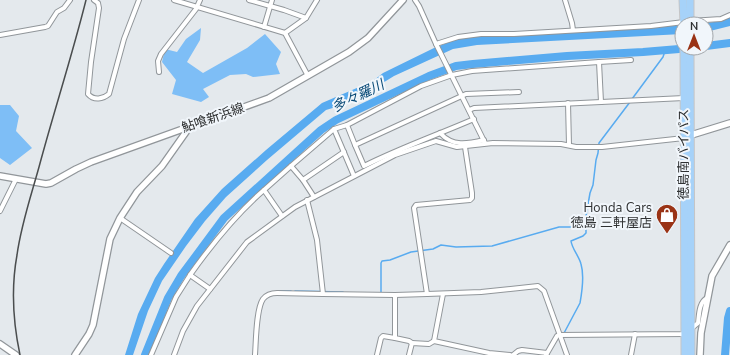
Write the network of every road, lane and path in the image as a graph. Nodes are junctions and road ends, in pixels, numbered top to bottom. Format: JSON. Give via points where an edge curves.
{"nodes":[{"id":1,"x":70,"y":0,"type":"edge"},
{"id":2,"x":94,"y":0,"type":"edge"},
{"id":3,"x":139,"y":0,"type":"edge"},
{"id":4,"x":174,"y":0,"type":"edge"},
{"id":5,"x":200,"y":0,"type":"edge"},
{"id":6,"x":249,"y":0,"type":"edge"},
{"id":7,"x":272,"y":0,"type":"edge"},
{"id":8,"x":317,"y":0,"type":"edge"},
{"id":9,"x":403,"y":0,"type":"edge"},
{"id":10,"x":415,"y":0,"type":"edge"},
{"id":11,"x":565,"y":0,"type":"edge"},
{"id":12,"x":683,"y":0,"type":"edge"},
{"id":13,"x":690,"y":0,"type":"edge"},
{"id":14,"x":271,"y":6,"type":"junction"},
{"id":15,"x":197,"y":8,"type":"junction"},
{"id":16,"x":730,"y":15,"type":"edge"},
{"id":17,"x":686,"y":16,"type":"edge"},
{"id":18,"x":688,"y":16,"type":"edge"},
{"id":19,"x":306,"y":18,"type":"junction"},
{"id":20,"x":714,"y":20,"type":"edge"},
{"id":21,"x":674,"y":24,"type":"edge"},
{"id":22,"x":264,"y":26,"type":"junction"},
{"id":23,"x":573,"y":30,"type":"junction"},
{"id":24,"x":285,"y":33,"type":"junction"},
{"id":25,"x":0,"y":35,"type":"edge"},
{"id":26,"x":437,"y":44,"type":"junction"},
{"id":27,"x":687,"y":57,"type":"joint"},
{"id":28,"x":631,"y":60,"type":"dead end"},
{"id":29,"x":599,"y":62,"type":"junction"},
{"id":30,"x":159,"y":72,"type":"dead end"},
{"id":31,"x":452,"y":74,"type":"junction"},
{"id":32,"x":308,"y":76,"type":"junction"},
{"id":33,"x":519,"y":92,"type":"dead end"},
{"id":34,"x":462,"y":96,"type":"junction"},
{"id":35,"x":684,"y":98,"type":"junction"},
{"id":36,"x":601,"y":102,"type":"junction"},
{"id":37,"x":568,"y":104,"type":"junction"},
{"id":38,"x":469,"y":110,"type":"junction"},
{"id":39,"x":474,"y":119,"type":"junction"},
{"id":40,"x":730,"y":122,"type":"edge"},
{"id":41,"x":347,"y":125,"type":"junction"},
{"id":42,"x":187,"y":127,"type":"junction"},
{"id":43,"x":334,"y":129,"type":"junction"},
{"id":44,"x":440,"y":134,"type":"junction"},
{"id":45,"x":687,"y":137,"type":"junction"},
{"id":46,"x":485,"y":142,"type":"junction"},
{"id":47,"x":355,"y":145,"type":"junction"},
{"id":48,"x":569,"y":145,"type":"junction"},
{"id":49,"x":465,"y":147,"type":"junction"},
{"id":50,"x":344,"y":152,"type":"junction"},
{"id":51,"x":291,"y":166,"type":"junction"},
{"id":52,"x":0,"y":176,"type":"edge"},
{"id":53,"x":354,"y":176,"type":"junction"},
{"id":54,"x":16,"y":179,"type":"junction"},
{"id":55,"x":302,"y":180,"type":"junction"},
{"id":56,"x":264,"y":190,"type":"junction"},
{"id":57,"x":314,"y":197,"type":"junction"},
{"id":58,"x":307,"y":200,"type":"junction"},
{"id":59,"x":0,"y":211,"type":"edge"},
{"id":60,"x":282,"y":216,"type":"junction"},
{"id":61,"x":120,"y":218,"type":"junction"},
{"id":62,"x":730,"y":245,"type":"edge"},
{"id":63,"x":171,"y":253,"type":"dead end"},
{"id":64,"x":190,"y":275,"type":"junction"},
{"id":65,"x":210,"y":289,"type":"junction"},
{"id":66,"x":323,"y":294,"type":"junction"},
{"id":67,"x":427,"y":294,"type":"junction"},
{"id":68,"x":443,"y":294,"type":"junction"},
{"id":69,"x":395,"y":295,"type":"junction"},
{"id":70,"x":707,"y":298,"type":"junction"},
{"id":71,"x":691,"y":329,"type":"junction"},
{"id":72,"x":635,"y":334,"type":"junction"},
{"id":73,"x":685,"y":334,"type":"junction"},
{"id":74,"x":559,"y":335,"type":"junction"},
{"id":75,"x":395,"y":338,"type":"junction"},
{"id":76,"x":434,"y":341,"type":"junction"},
{"id":77,"x":412,"y":343,"type":"junction"},
{"id":78,"x":0,"y":344,"type":"edge"},
{"id":79,"x":9,"y":353,"type":"edge"},
{"id":80,"x":547,"y":354,"type":"edge"},
{"id":81,"x":16,"y":355,"type":"edge"},
{"id":82,"x":75,"y":355,"type":"edge"},
{"id":83,"x":151,"y":355,"type":"edge"},
{"id":84,"x":174,"y":355,"type":"edge"},
{"id":85,"x":255,"y":355,"type":"edge"},
{"id":86,"x":377,"y":355,"type":"edge"},
{"id":87,"x":409,"y":355,"type":"edge"},
{"id":88,"x":510,"y":355,"type":"edge"},
{"id":89,"x":513,"y":355,"type":"edge"},
{"id":90,"x":568,"y":355,"type":"edge"},
{"id":91,"x":631,"y":355,"type":"edge"},
{"id":92,"x":685,"y":355,"type":"edge"},
{"id":93,"x":691,"y":355,"type":"edge"},
{"id":94,"x":700,"y":355,"type":"edge"}],
"edges":[{"from":1,"to":25,"type":"street","via":[[54,15],[48,26]]},
{"from":2,"to":3,"type":"street","via":[[98,2],[99,8],[88,94],[95,99],[109,94],[124,40]]},
{"from":4,"to":15,"type":"street"},
{"from":5,"to":15,"type":"street"},
{"from":6,"to":14,"type":"street"},
{"from":7,"to":14,"type":"street"},
{"from":8,"to":19,"type":"street"},
{"from":9,"to":32,"type":"main road","name":"鮎喰新浜線","via":[[360,45]]},
{"from":10,"to":26,"type":"street"},
{"from":11,"to":23,"type":"street"},
{"from":12,"to":17,"type":"highway"},
{"from":13,"to":18,"type":"highway"},
{"from":14,"to":19,"type":"street"},
{"from":14,"to":22,"type":"street"},
{"from":15,"to":22,"type":"street"},
{"from":15,"to":30,"type":"street","via":[[161,54],[158,61]]},
{"from":16,"to":20,"type":"street"},
{"from":19,"to":24,"type":"street"},
{"from":21,"to":23,"type":"street"},
{"from":22,"to":24,"type":"street"},
{"from":23,"to":26,"type":"street","via":[[469,35]]},
{"from":24,"to":32,"type":"street"},
{"from":26,"to":31,"type":"street"},
{"from":27,"to":35,"type":"highway","name":"徳島南バイパス"},
{"from":27,"to":45,"type":"highway","name":"徳島南バイパス"},
{"from":28,"to":29,"type":"street"},
{"from":29,"to":31,"type":"street","via":[[488,69]]},
{"from":29,"to":36,"type":"street"},
{"from":31,"to":34,"type":"street"},
{"from":31,"to":41,"type":"street","via":[[421,86]]},
{"from":32,"to":42,"type":"main road","name":"鮎喰新浜線","via":[[259,103]]},
{"from":33,"to":34,"type":"street"},
{"from":34,"to":38,"type":"street"},
{"from":34,"to":47,"type":"street"},
{"from":35,"to":36,"type":"street"},
{"from":35,"to":45,"type":"highway","name":"徳島南バイパス"},
{"from":36,"to":37,"type":"street"},
{"from":37,"to":38,"type":"street"},
{"from":37,"to":48,"type":"street"},
{"from":38,"to":39,"type":"street"},
{"from":39,"to":44,"type":"street"},
{"from":39,"to":46,"type":"street"},
{"from":40,"to":45,"type":"main road"},
{"from":41,"to":43,"type":"street"},
{"from":41,"to":47,"type":"street"},
{"from":42,"to":54,"type":"main road","name":"鮎喰新浜線","via":[[76,168],[51,183],[40,184]]},
{"from":42,"to":61,"type":"main road","via":[[162,166],[137,192]]},
{"from":43,"to":50,"type":"street"},
{"from":43,"to":51,"type":"street"},
{"from":44,"to":46,"type":"street","via":[[456,144]]},
{"from":44,"to":47,"type":"street","via":[[398,149],[364,166]]},
{"from":45,"to":48,"type":"street","via":[[602,147]]},
{"from":45,"to":71,"type":"highway","name":"徳島南バイパス"},
{"from":45,"to":73,"type":"highway","name":"徳島南バイパス"},
{"from":46,"to":48,"type":"street"},
{"from":46,"to":49,"type":"street"},
{"from":49,"to":53,"type":"street","via":[[432,142],[390,158]]},
{"from":49,"to":67,"type":"street","via":[[472,198],[416,205],[414,208]]},
{"from":50,"to":53,"type":"street"},
{"from":50,"to":55,"type":"street"},
{"from":51,"to":55,"type":"street"},
{"from":51,"to":56,"type":"street"},
{"from":52,"to":54,"type":"main road","name":"鮎喰新浜線"},
{"from":53,"to":57,"type":"street"},
{"from":54,"to":59,"type":"street"},
{"from":55,"to":57,"type":"street"},
{"from":56,"to":60,"type":"street"},
{"from":56,"to":64,"type":"street","via":[[212,244]]},
{"from":57,"to":58,"type":"street"},
{"from":58,"to":60,"type":"street"},
{"from":58,"to":66,"type":"street","via":[[317,240]]},
{"from":60,"to":65,"type":"street","via":[[247,242]]},
{"from":61,"to":63,"type":"street"},
{"from":61,"to":82,"type":"main road","via":[[110,239],[93,326]]},
{"from":62,"to":70,"type":"main road","via":[[712,276]]},
{"from":64,"to":65,"type":"street"},
{"from":64,"to":83,"type":"street","via":[[176,297]]},
{"from":65,"to":84,"type":"street","via":[[194,310]]},
{"from":66,"to":69,"type":"street"},
{"from":66,"to":85,"type":"street","via":[[270,293],[262,301],[256,330]]},
{"from":67,"to":68,"type":"street"},
{"from":67,"to":69,"type":"street"},
{"from":68,"to":74,"type":"street","via":[[538,286],[544,291]]},
{"from":68,"to":76,"type":"street"},
{"from":69,"to":75,"type":"street"},
{"from":70,"to":71,"type":"street","via":[[702,302],[698,323]]},
{"from":70,"to":94,"type":"main road"},
{"from":71,"to":73,"type":"street"},
{"from":71,"to":93,"type":"highway","name":"徳島南バイパス"},
{"from":72,"to":73,"type":"street"},
{"from":72,"to":74,"type":"street"},
{"from":72,"to":91,"type":"street"},
{"from":73,"to":92,"type":"highway","name":"徳島南バイパス"},
{"from":74,"to":80,"type":"street"},
{"from":74,"to":90,"type":"street"},
{"from":75,"to":77,"type":"street"},
{"from":75,"to":86,"type":"street","via":[[383,336]]},
{"from":76,"to":77,"type":"street","via":[[429,344]]},
{"from":76,"to":88,"type":"street","via":[[489,354]]},
{"from":77,"to":87,"type":"street"},
{"from":78,"to":79,"type":"main road"},
{"from":79,"to":81,"type":"main road"},
{"from":80,"to":89,"type":"street","via":[[522,350]]}]}
